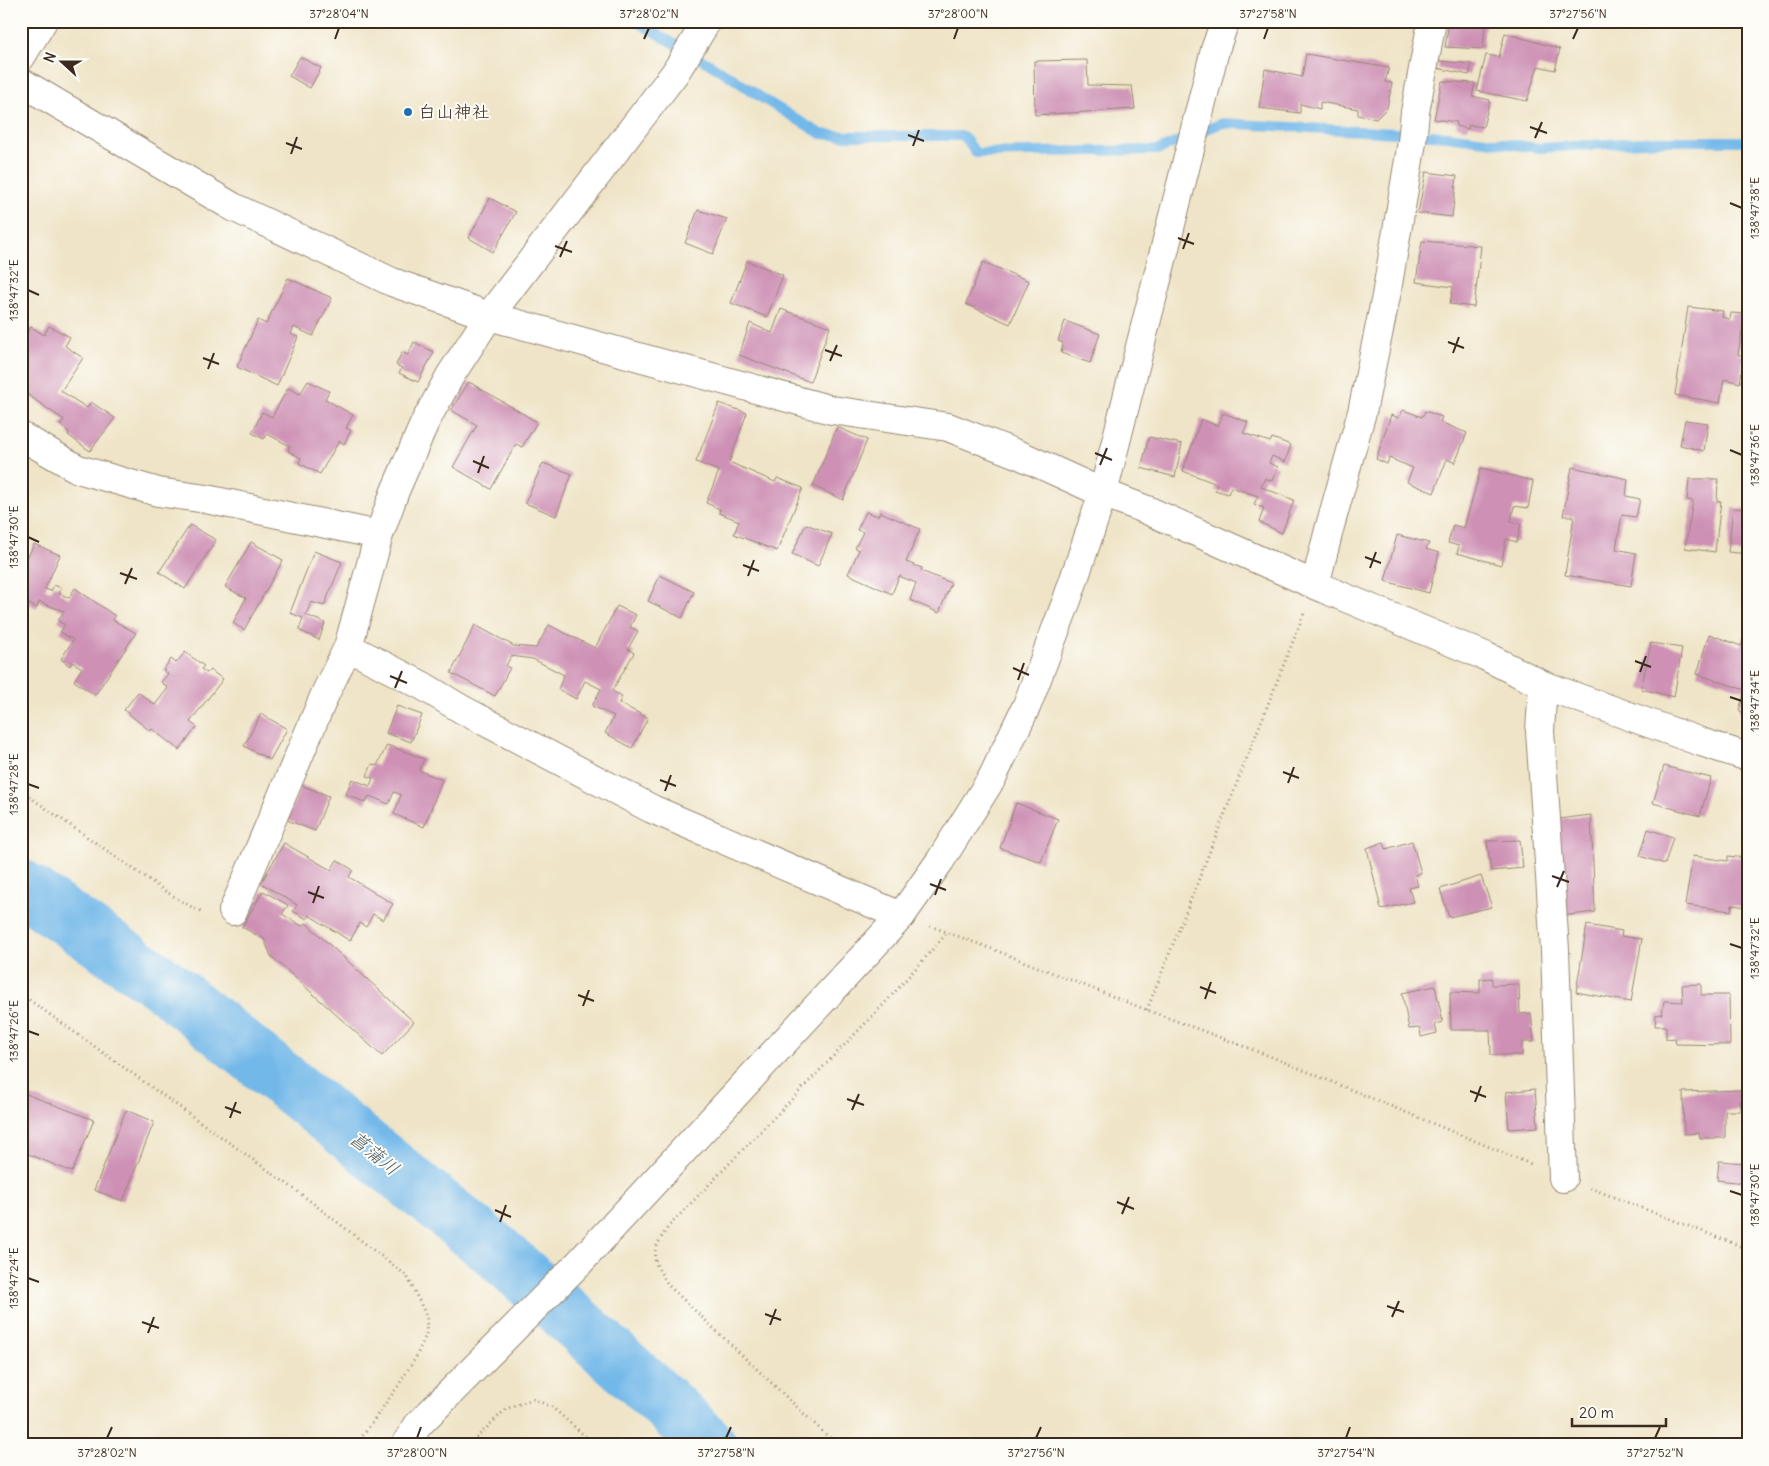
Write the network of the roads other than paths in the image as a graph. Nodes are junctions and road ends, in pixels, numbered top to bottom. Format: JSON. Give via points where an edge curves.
{"nodes":[{"id":1,"x":43,"y":21,"type":"edge"},
{"id":2,"x":707,"y":21,"type":"edge"},
{"id":3,"x":1225,"y":21,"type":"edge"},
{"id":4,"x":1432,"y":21,"type":"edge"},
{"id":5,"x":21,"y":57,"type":"edge"},
{"id":6,"x":21,"y":82,"type":"edge"},
{"id":7,"x":489,"y":316,"type":"junction"},
{"id":8,"x":21,"y":436,"type":"edge"},
{"id":9,"x":1103,"y":493,"type":"junction"},
{"id":10,"x":379,"y":535,"type":"junction"},
{"id":11,"x":1315,"y":585,"type":"junction"},
{"id":12,"x":348,"y":647,"type":"junction"},
{"id":13,"x":1543,"y":685,"type":"junction"},
{"id":14,"x":1748,"y":757,"type":"edge"},
{"id":15,"x":233,"y":911,"type":"road end"},
{"id":16,"x":901,"y":916,"type":"junction"},
{"id":17,"x":1563,"y":1178,"type":"road end"},
{"id":18,"x":405,"y":1445,"type":"edge"}],
"edges":[{"from":1,"to":5,"type":"street"},
{"from":2,"to":7,"type":"street","via":[[675,73]]},
{"from":3,"to":9,"type":"street"},
{"from":4,"to":11,"type":"street","via":[[1386,296],[1362,412]]},
{"from":6,"to":7,"type":"street","via":[[233,207],[392,282]]},
{"from":7,"to":9,"type":"street","via":[[832,410],[948,427]]},
{"from":7,"to":10,"type":"street","via":[[425,422]]},
{"from":8,"to":10,"type":"street","via":[[78,469],[158,492]]},
{"from":9,"to":11,"type":"street"},
{"from":9,"to":16,"type":"street","via":[[1027,705],[992,778]]},
{"from":10,"to":12,"type":"street"},
{"from":11,"to":13,"type":"street","via":[[1485,656]]},
{"from":12,"to":15,"type":"street"},
{"from":12,"to":16,"type":"street","via":[[652,809]]},
{"from":13,"to":14,"type":"street"},
{"from":13,"to":17,"type":"street","via":[[1540,731],[1555,950]]},
{"from":16,"to":18,"type":"street","via":[[579,1263],[418,1425]]}]}
